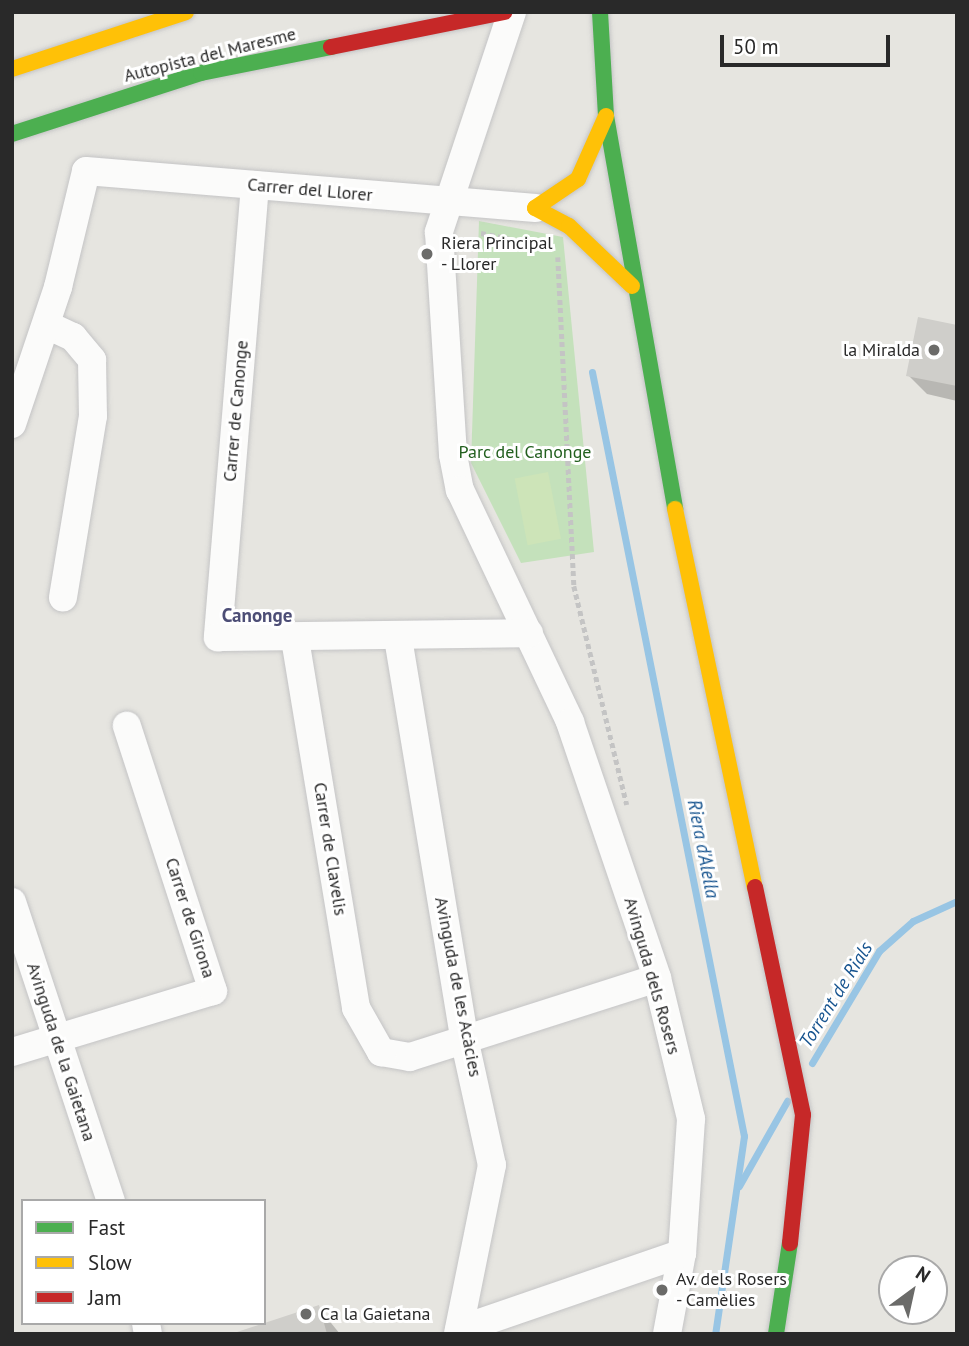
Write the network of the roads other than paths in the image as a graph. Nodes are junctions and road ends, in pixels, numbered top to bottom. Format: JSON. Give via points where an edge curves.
{"nodes":[{"id":1,"x":186,"y":12,"type":"edge"},
{"id":2,"x":504,"y":12,"type":"edge"},
{"id":3,"x":512,"y":12,"type":"edge"},
{"id":4,"x":600,"y":12,"type":"edge"},
{"id":5,"x":12,"y":69,"type":"edge"},
{"id":6,"x":606,"y":116,"type":"junction"},
{"id":7,"x":12,"y":134,"type":"edge"},
{"id":8,"x":255,"y":185,"type":"junction"},
{"id":9,"x":585,"y":201,"type":"dead end"},
{"id":10,"x":445,"y":202,"type":"junction"},
{"id":11,"x":544,"y":204,"type":"junction"},
{"id":12,"x":608,"y":212,"type":"junction"},
{"id":13,"x":569,"y":226,"type":"junction"},
{"id":14,"x":632,"y":286,"type":"junction"},
{"id":15,"x":47,"y":325,"type":"junction"},
{"id":16,"x":12,"y":424,"type":"edge"},
{"id":17,"x":63,"y":598,"type":"dead end"},
{"id":18,"x":529,"y":633,"type":"junction"},
{"id":19,"x":398,"y":638,"type":"junction"},
{"id":20,"x":295,"y":639,"type":"junction"},
{"id":21,"x":127,"y":726,"type":"dead end"},
{"id":22,"x":12,"y":902,"type":"edge"},
{"id":23,"x":657,"y":978,"type":"junction"},
{"id":24,"x":56,"y":1038,"type":"junction"},
{"id":25,"x":464,"y":1038,"type":"junction"},
{"id":26,"x":12,"y":1052,"type":"edge"},
{"id":27,"x":110,"y":1199,"type":"edge"},
{"id":28,"x":682,"y":1253,"type":"junction"},
{"id":29,"x":458,"y":1332,"type":"edge"},
{"id":30,"x":667,"y":1334,"type":"edge"},
{"id":31,"x":776,"y":1334,"type":"edge"}],
"edges":[{"from":1,"to":5,"type":"main road"},
{"from":2,"to":7,"type":"main road","name":"Autopista del Maresme","via":[[201,73]]},
{"from":3,"to":10,"type":"street","name":"Avinguda dels Rosers"},
{"from":4,"to":6,"type":"main road"},
{"from":6,"to":11,"type":"main road","via":[[579,179]]},
{"from":6,"to":12,"type":"main road"},
{"from":8,"to":10,"type":"street","name":"Carrer del Llorer"},
{"from":8,"to":15,"type":"street","name":"Carrer del Llorer","via":[[86,171]]},
{"from":8,"to":20,"type":"street","name":"Carrer de Canonge","via":[[218,637]]},
{"from":9,"to":11,"type":"main road"},
{"from":10,"to":11,"type":"street","name":"Carrer del Llorer"},
{"from":10,"to":18,"type":"street","name":"Avinguda dels Rosers","via":[[439,232],[453,455],[460,490]]},
{"from":11,"to":13,"type":"main road"},
{"from":12,"to":13,"type":"main road"},
{"from":12,"to":14,"type":"main road","via":[[627,226]]},
{"from":13,"to":14,"type":"main road"},
{"from":14,"to":31,"type":"main road","via":[[803,1115],[803,1161]]},
{"from":15,"to":16,"type":"street"},
{"from":15,"to":17,"type":"street","via":[[73,337],[92,360],[93,416]]},
{"from":18,"to":19,"type":"street"},
{"from":18,"to":23,"type":"street","name":"Avinguda dels Rosers","via":[[570,722]]},
{"from":19,"to":20,"type":"street"},
{"from":19,"to":25,"type":"street","name":"Avinguda de les Acàcies"},
{"from":20,"to":25,"type":"street","name":"Carrer de Clavelis","via":[[356,1008],[381,1052],[410,1057]]},
{"from":21,"to":24,"type":"street","name":"Carrer de Girona","via":[[213,991]]},
{"from":22,"to":24,"type":"street","name":"Avinguda de la Gaietana"},
{"from":23,"to":25,"type":"street"},
{"from":23,"to":28,"type":"street","name":"Avinguda dels Rosers","via":[[691,1119]]},
{"from":24,"to":26,"type":"street","name":"Carrer de Girona"},
{"from":24,"to":27,"type":"street","name":"Avinguda de la Gaietana"},
{"from":25,"to":29,"type":"street","name":"Avinguda de les Acàcies","via":[[492,1165]]},
{"from":28,"to":29,"type":"street"},
{"from":28,"to":30,"type":"street","name":"Avinguda dels Rosers"}]}
